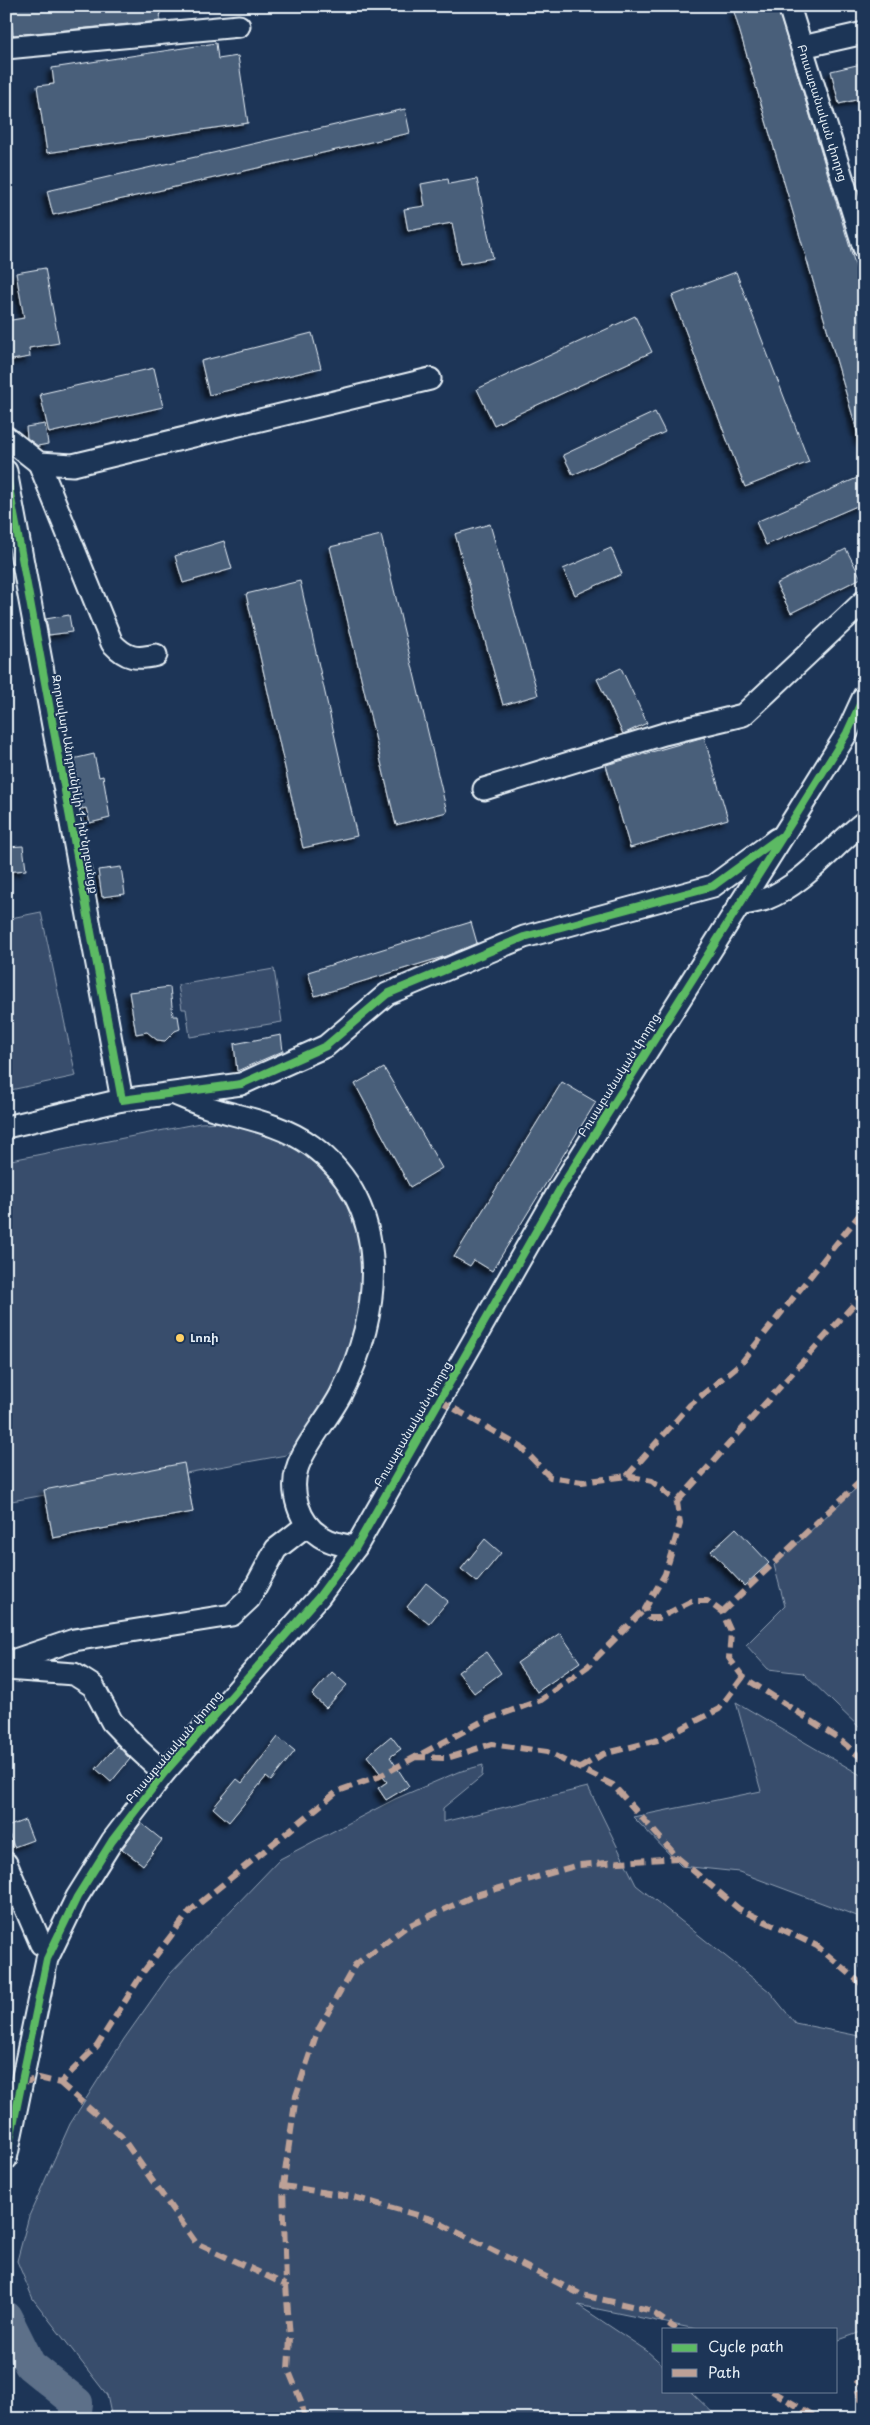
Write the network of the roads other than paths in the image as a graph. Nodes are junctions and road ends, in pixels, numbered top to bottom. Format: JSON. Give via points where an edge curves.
{"nodes":[{"id":1,"x":789,"y":6,"type":"edge"},
{"id":2,"x":239,"y":26,"type":"dead end"},
{"id":3,"x":864,"y":33,"type":"edge"},
{"id":4,"x":6,"y":48,"type":"edge"},
{"id":5,"x":802,"y":48,"type":"junction"},
{"id":6,"x":864,"y":247,"type":"edge"},
{"id":7,"x":430,"y":380,"type":"dead end"},
{"id":8,"x":6,"y":437,"type":"edge"},
{"id":9,"x":39,"y":463,"type":"junction"},
{"id":10,"x":6,"y":471,"type":"edge"},
{"id":11,"x":864,"y":601,"type":"edge"},
{"id":12,"x":156,"y":655,"type":"dead end"},
{"id":13,"x":861,"y":705,"type":"edge"},
{"id":14,"x":484,"y":789,"type":"dead end"},
{"id":15,"x":864,"y":822,"type":"edge"},
{"id":16,"x":784,"y":835,"type":"junction"},
{"id":17,"x":739,"y":904,"type":"junction"},
{"id":18,"x":172,"y":1093,"type":"junction"},
{"id":19,"x":122,"y":1100,"type":"junction"},
{"id":20,"x":6,"y":1127,"type":"edge"},
{"id":21,"x":307,"y":1525,"type":"junction"},
{"id":22,"x":356,"y":1547,"type":"junction"},
{"id":23,"x":6,"y":1663,"type":"edge"},
{"id":24,"x":6,"y":1669,"type":"edge"},
{"id":25,"x":164,"y":1772,"type":"junction"},
{"id":26,"x":6,"y":1863,"type":"edge"},
{"id":27,"x":41,"y":1944,"type":"dead end"},
{"id":28,"x":6,"y":2159,"type":"edge"}],
"edges":[{"from":1,"to":5,"type":"street","name":"Բուսաբանական փողոց"},
{"from":2,"to":4,"type":"street"},
{"from":3,"to":5,"type":"street"},
{"from":5,"to":6,"type":"street","name":"Բուսաբանական փողոց"},
{"from":7,"to":9,"type":"street","via":[[73,465]]},
{"from":8,"to":9,"type":"street"},
{"from":9,"to":12,"type":"street","via":[[112,643],[122,654],[142,659]]},
{"from":10,"to":19,"type":"street","name":"Զորավար Անդրանիկի 1-ին նրբանցք"},
{"from":11,"to":14,"type":"street","via":[[743,715],[664,734]]},
{"from":13,"to":16,"type":"street","name":"Բուսաբանական փողոց"},
{"from":15,"to":17,"type":"street","via":[[783,891],[765,899]]},
{"from":16,"to":17,"type":"street","name":"Բուսաբանական փողոց"},
{"from":16,"to":18,"type":"street","via":[[713,886],[524,937],[387,994],[326,1046],[242,1084]]},
{"from":17,"to":22,"type":"street","name":"Բուսաբանական փողոց","via":[[560,1189]]},
{"from":18,"to":19,"type":"street"},
{"from":18,"to":21,"type":"street","via":[[283,1129],[313,1146],[339,1171],[362,1209],[373,1245],[373,1287],[357,1358],[341,1394],[297,1468],[294,1490]]},
{"from":19,"to":20,"type":"street"},
{"from":21,"to":22,"type":"street","via":[[335,1544]]},
{"from":21,"to":23,"type":"street","via":[[276,1550],[248,1599],[232,1615],[74,1640]]},
{"from":22,"to":25,"type":"street","name":"Բուսաբանական փողոց","via":[[319,1597]]},
{"from":24,"to":25,"type":"street","via":[[74,1674],[93,1686],[112,1722]]},
{"from":25,"to":28,"type":"street","name":"Բուսաբանական փողոց","via":[[112,1841],[77,1897],[47,1959]]},
{"from":26,"to":27,"type":"street"}]}
